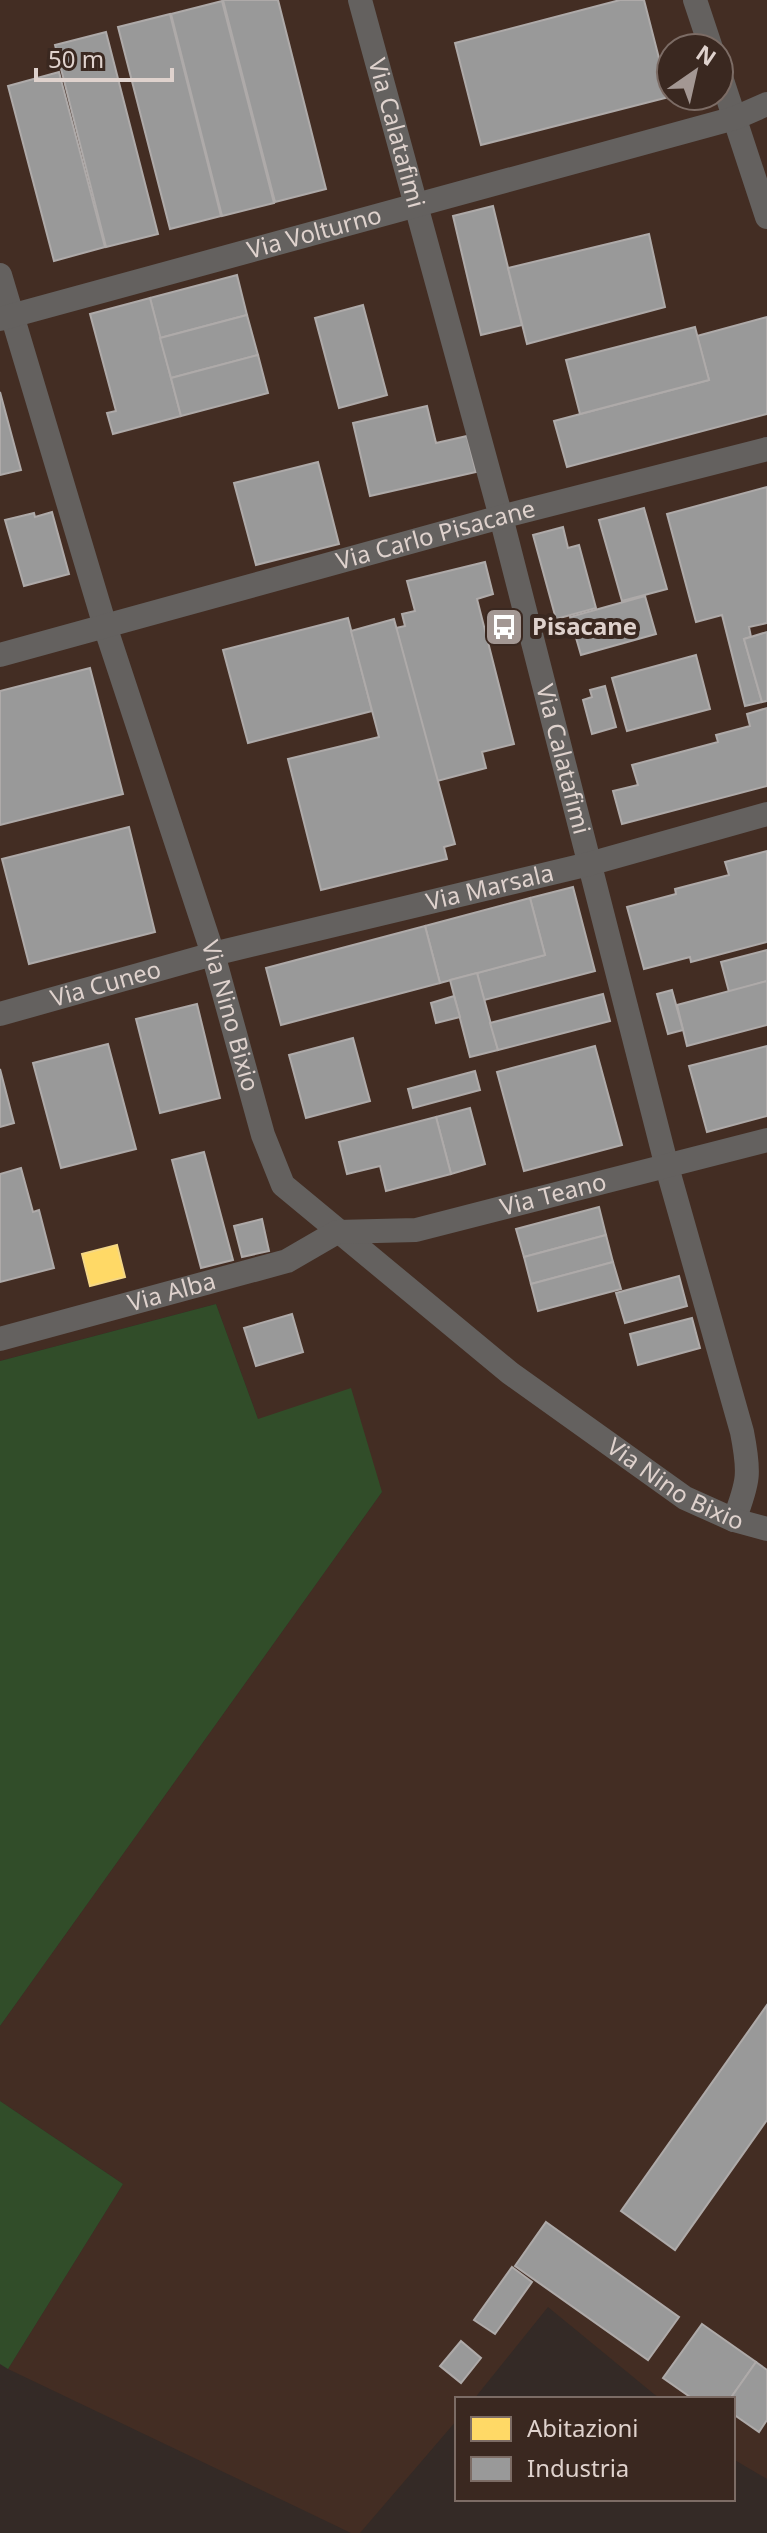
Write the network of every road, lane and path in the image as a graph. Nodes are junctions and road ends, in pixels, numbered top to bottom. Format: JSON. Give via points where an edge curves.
{"nodes":[{"id":1,"x":360,"y":0,"type":"edge"},
{"id":2,"x":695,"y":0,"type":"edge"},
{"id":3,"x":706,"y":32,"type":"edge"},
{"id":4,"x":767,"y":104,"type":"edge"},
{"id":5,"x":733,"y":112,"type":"edge"},
{"id":6,"x":735,"y":118,"type":"junction"},
{"id":7,"x":416,"y":206,"type":"junction"},
{"id":8,"x":767,"y":217,"type":"edge"},
{"id":9,"x":0,"y":275,"type":"edge"},
{"id":10,"x":6,"y":317,"type":"edge"},
{"id":11,"x":767,"y":449,"type":"edge"},
{"id":12,"x":501,"y":517,"type":"junction"},
{"id":13,"x":105,"y":626,"type":"junction"},
{"id":14,"x":0,"y":655,"type":"edge"},
{"id":15,"x":767,"y":814,"type":"edge"},
{"id":16,"x":589,"y":864,"type":"junction"},
{"id":17,"x":213,"y":954,"type":"junction"},
{"id":18,"x":0,"y":1014,"type":"edge"},
{"id":19,"x":767,"y":1140,"type":"edge"},
{"id":20,"x":667,"y":1167,"type":"junction"},
{"id":21,"x":337,"y":1232,"type":"junction"},
{"id":22,"x":0,"y":1339,"type":"edge"},
{"id":23,"x":734,"y":1520,"type":"junction"},
{"id":24,"x":767,"y":1529,"type":"edge"}],
"edges":[{"from":1,"to":7,"type":"street","name":"Via Calatafimi"},
{"from":2,"to":3,"type":"street"},
{"from":4,"to":6,"type":"street","name":"Via Volturno"},
{"from":5,"to":6,"type":"street"},
{"from":6,"to":7,"type":"street","name":"Via Volturno"},
{"from":6,"to":8,"type":"street"},
{"from":7,"to":10,"type":"street","name":"Via Volturno"},
{"from":7,"to":12,"type":"street","name":"Via Calatafimi"},
{"from":9,"to":10,"type":"street","name":"Via Nino Bixio"},
{"from":10,"to":13,"type":"street","name":"Via Nino Bixio"},
{"from":11,"to":12,"type":"street","name":"Via Carlo Pisacane"},
{"from":12,"to":13,"type":"street","name":"Via Carlo Pisacane"},
{"from":12,"to":16,"type":"street","name":"Via Calatafimi"},
{"from":13,"to":14,"type":"street","name":"Via Carlo Pisacane"},
{"from":13,"to":17,"type":"street","name":"Via Nino Bixio"},
{"from":15,"to":16,"type":"street","name":"Via Marsala"},
{"from":16,"to":17,"type":"street","name":"Via Marsala"},
{"from":16,"to":20,"type":"street","name":"Via Calatafimi"},
{"from":17,"to":18,"type":"street","name":"Via Cuneo"},
{"from":17,"to":21,"type":"street","name":"Via Nino Bixio","via":[[263,1135],[283,1185]]},
{"from":19,"to":20,"type":"street","name":"Via Teano"},
{"from":20,"to":21,"type":"street","name":"Via Teano","via":[[416,1230]]},
{"from":20,"to":23,"type":"street","name":"Via Calatafimi","via":[[746,1455],[748,1486]]},
{"from":21,"to":22,"type":"street","name":"Via Alba","via":[[287,1261]]},
{"from":21,"to":23,"type":"street","name":"Via Nino Bixio","via":[[510,1373],[685,1498]]},
{"from":23,"to":24,"type":"street","name":"Via Nino Bixio"}]}
